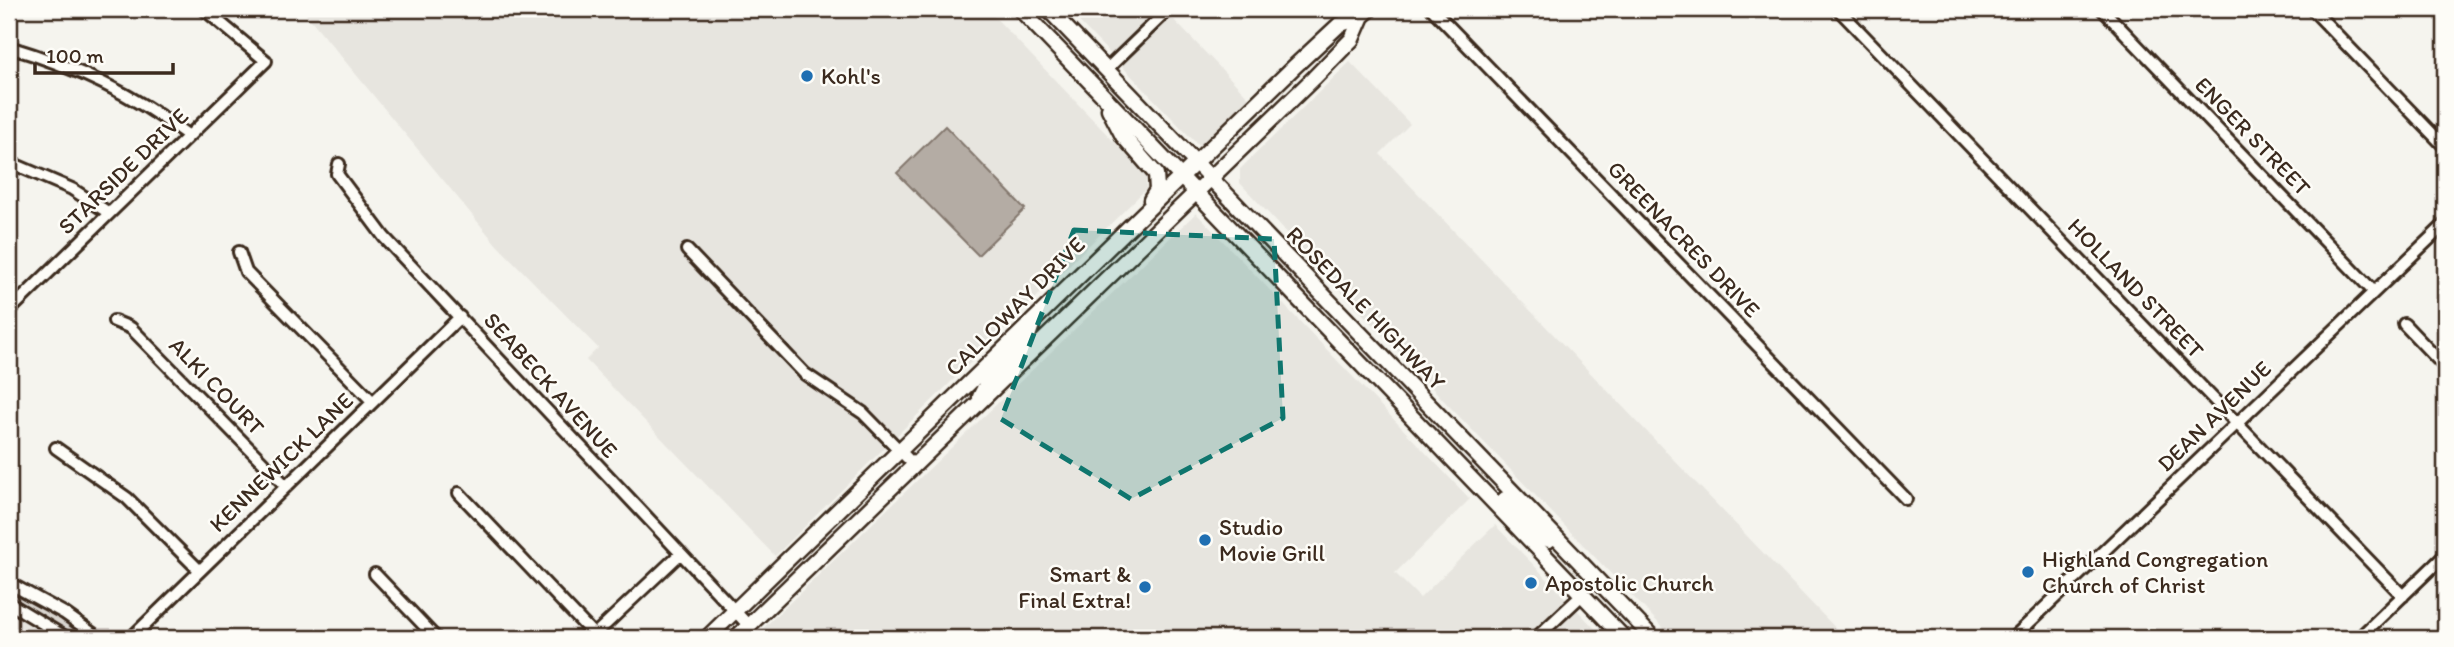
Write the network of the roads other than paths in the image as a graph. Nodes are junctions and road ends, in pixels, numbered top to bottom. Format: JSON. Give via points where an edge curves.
{"nodes":[{"id":1,"x":204,"y":9,"type":"edge"},
{"id":2,"x":1020,"y":9,"type":"edge"},
{"id":3,"x":1048,"y":9,"type":"edge"},
{"id":4,"x":1169,"y":9,"type":"edge"},
{"id":5,"x":1432,"y":9,"type":"edge"},
{"id":6,"x":1838,"y":9,"type":"edge"},
{"id":7,"x":2102,"y":9,"type":"edge"},
{"id":8,"x":2312,"y":9,"type":"edge"},
{"id":9,"x":1366,"y":12,"type":"edge"},
{"id":10,"x":9,"y":47,"type":"edge"},
{"id":11,"x":1106,"y":70,"type":"junction"},
{"id":12,"x":1092,"y":85,"type":"junction"},
{"id":13,"x":188,"y":136,"type":"junction"},
{"id":14,"x":2445,"y":147,"type":"edge"},
{"id":15,"x":9,"y":162,"type":"edge"},
{"id":16,"x":1194,"y":163,"type":"junction"},
{"id":17,"x":339,"y":164,"type":"dead end"},
{"id":18,"x":1180,"y":176,"type":"junction"},
{"id":19,"x":1210,"y":180,"type":"junction"},
{"id":20,"x":1196,"y":194,"type":"junction"},
{"id":21,"x":1147,"y":208,"type":"junction"},
{"id":22,"x":109,"y":213,"type":"junction"},
{"id":23,"x":2445,"y":224,"type":"edge"},
{"id":24,"x":687,"y":250,"type":"dead end"},
{"id":25,"x":239,"y":252,"type":"dead end"},
{"id":26,"x":2374,"y":292,"type":"junction"},
{"id":27,"x":9,"y":293,"type":"edge"},
{"id":28,"x":19,"y":301,"type":"junction"},
{"id":29,"x":9,"y":311,"type":"edge"},
{"id":30,"x":460,"y":317,"type":"junction"},
{"id":31,"x":114,"y":321,"type":"dead end"},
{"id":32,"x":1032,"y":322,"type":"junction"},
{"id":33,"x":2404,"y":324,"type":"dead end"},
{"id":34,"x":2445,"y":367,"type":"edge"},
{"id":35,"x":1366,"y":369,"type":"junction"},
{"id":36,"x":373,"y":402,"type":"junction"},
{"id":37,"x":974,"y":408,"type":"junction"},
{"id":38,"x":2237,"y":424,"type":"junction"},
{"id":39,"x":1447,"y":425,"type":"junction"},
{"id":40,"x":1435,"y":441,"type":"junction"},
{"id":41,"x":56,"y":448,"type":"dead end"},
{"id":42,"x":901,"y":450,"type":"junction"},
{"id":43,"x":914,"y":465,"type":"junction"},
{"id":44,"x":286,"y":486,"type":"junction"},
{"id":45,"x":459,"y":493,"type":"dead end"},
{"id":46,"x":1906,"y":499,"type":"dead end"},
{"id":47,"x":681,"y":554,"type":"junction"},
{"id":48,"x":2445,"y":555,"type":"edge"},
{"id":49,"x":1586,"y":569,"type":"junction"},
{"id":50,"x":199,"y":570,"type":"junction"},
{"id":51,"x":375,"y":574,"type":"dead end"},
{"id":52,"x":9,"y":583,"type":"edge"},
{"id":53,"x":1582,"y":595,"type":"junction"},
{"id":54,"x":2403,"y":596,"type":"junction"},
{"id":55,"x":9,"y":603,"type":"edge"},
{"id":56,"x":735,"y":611,"type":"junction"},
{"id":57,"x":749,"y":626,"type":"junction"},
{"id":58,"x":593,"y":637,"type":"edge"},
{"id":59,"x":67,"y":638,"type":"edge"},
{"id":60,"x":99,"y":638,"type":"edge"},
{"id":61,"x":131,"y":638,"type":"edge"},
{"id":62,"x":436,"y":638,"type":"edge"},
{"id":63,"x":707,"y":638,"type":"edge"},
{"id":64,"x":736,"y":638,"type":"edge"},
{"id":65,"x":1536,"y":638,"type":"edge"},
{"id":66,"x":1624,"y":638,"type":"edge"},
{"id":67,"x":1653,"y":638,"type":"edge"},
{"id":68,"x":2013,"y":638,"type":"edge"},
{"id":69,"x":2358,"y":638,"type":"edge"}],
"edges":[{"from":1,"to":13,"type":"street","name":"STARSIDE DRIVE","via":[[266,61]]},
{"from":2,"to":12,"type":"main road","name":"ROSEDALE HIGHWAY"},
{"from":3,"to":11,"type":"main road","name":"ROSEDALE HIGHWAY"},
{"from":4,"to":11,"type":"street"},
{"from":5,"to":46,"type":"street","name":"GREENACRES DRIVE"},
{"from":6,"to":38,"type":"street","name":"HOLLAND STREET"},
{"from":7,"to":26,"type":"street","name":"ENGER STREET"},
{"from":8,"to":14,"type":"street"},
{"from":9,"to":16,"type":"main road","name":"CALLOWAY DRIVE","via":[[1339,25]]},
{"from":9,"to":19,"type":"main road","name":"CALLOWAY DRIVE","via":[[1352,39]]},
{"from":10,"to":13,"type":"street","via":[[107,83]]},
{"from":11,"to":16,"type":"main road","name":"ROSEDALE HIGHWAY"},
{"from":12,"to":18,"type":"main road","name":"ROSEDALE HIGHWAY"},
{"from":12,"to":21,"type":"main road","via":[[1123,136],[1156,174],[1157,190]]},
{"from":13,"to":22,"type":"street","name":"STARSIDE DRIVE"},
{"from":15,"to":22,"type":"street","via":[[72,188]]},
{"from":16,"to":18,"type":"main road","name":"CALLOWAY DRIVE"},
{"from":16,"to":19,"type":"main road","name":"ROSEDALE HIGHWAY"},
{"from":17,"to":30,"type":"street","name":"SEABECK AVENUE","via":[[337,174],[365,215]]},
{"from":18,"to":20,"type":"main road","name":"ROSEDALE HIGHWAY"},
{"from":18,"to":21,"type":"main road","name":"CALLOWAY DRIVE"},
{"from":19,"to":20,"type":"main road","name":"CALLOWAY DRIVE"},
{"from":19,"to":39,"type":"main road","name":"ROSEDALE HIGHWAY"},
{"from":20,"to":35,"type":"main road","name":"ROSEDALE HIGHWAY"},
{"from":20,"to":37,"type":"main road","name":"CALLOWAY DRIVE"},
{"from":21,"to":32,"type":"main road","name":"CALLOWAY DRIVE"},
{"from":22,"to":28,"type":"street","name":"STARSIDE DRIVE"},
{"from":23,"to":26,"type":"street","name":"DEAN AVENUE"},
{"from":24,"to":42,"type":"street","via":[[806,374],[863,413]]},
{"from":25,"to":36,"type":"street","via":[[246,272]]},
{"from":26,"to":38,"type":"street","name":"DEAN AVENUE"},
{"from":27,"to":28,"type":"street"},
{"from":28,"to":29,"type":"street","name":"STARSIDE DRIVE"},
{"from":30,"to":36,"type":"street","name":"KENNEWICK LANE"},
{"from":30,"to":47,"type":"street","name":"SEABECK AVENUE"},
{"from":31,"to":44,"type":"street","name":"ALKI COURT","via":[[131,328]]},
{"from":32,"to":37,"type":"main road","via":[[1025,345],[990,377]]},
{"from":32,"to":42,"type":"main road","name":"CALLOWAY DRIVE"},
{"from":33,"to":34,"type":"street"},
{"from":35,"to":39,"type":"main road","via":[[1392,385],[1432,425]]},
{"from":35,"to":40,"type":"main road","name":"ROSEDALE HIGHWAY"},
{"from":36,"to":44,"type":"street","name":"KENNEWICK LANE"},
{"from":37,"to":43,"type":"main road","name":"CALLOWAY DRIVE"},
{"from":38,"to":54,"type":"street","name":"HOLLAND STREET"},
{"from":38,"to":68,"type":"street","name":"DEAN AVENUE"},
{"from":39,"to":49,"type":"main road","name":"ROSEDALE HIGHWAY"},
{"from":40,"to":49,"type":"main road","via":[[1452,445],[1534,529]]},
{"from":40,"to":53,"type":"main road","name":"ROSEDALE HIGHWAY"},
{"from":41,"to":50,"type":"street","via":[[127,498]]},
{"from":42,"to":43,"type":"street"},
{"from":42,"to":56,"type":"main road","name":"CALLOWAY DRIVE"},
{"from":43,"to":57,"type":"main road","name":"CALLOWAY DRIVE"},
{"from":44,"to":50,"type":"street","name":"KENNEWICK LANE"},
{"from":45,"to":58,"type":"street"},
{"from":47,"to":56,"type":"street","name":"SEABECK AVENUE"},
{"from":47,"to":58,"type":"street"},
{"from":48,"to":54,"type":"street"},
{"from":49,"to":67,"type":"main road","name":"ROSEDALE HIGHWAY"},
{"from":50,"to":61,"type":"street","name":"KENNEWICK LANE"},
{"from":51,"to":62,"type":"street"},
{"from":52,"to":60,"type":"street"},
{"from":53,"to":65,"type":"street"},
{"from":53,"to":66,"type":"main road","name":"ROSEDALE HIGHWAY"},
{"from":54,"to":69,"type":"street"},
{"from":55,"to":59,"type":"street"},
{"from":56,"to":57,"type":"street","name":"SEABECK AVENUE"},
{"from":56,"to":63,"type":"main road","name":"CALLOWAY DRIVE"},
{"from":57,"to":64,"type":"main road","name":"CALLOWAY DRIVE"}]}
